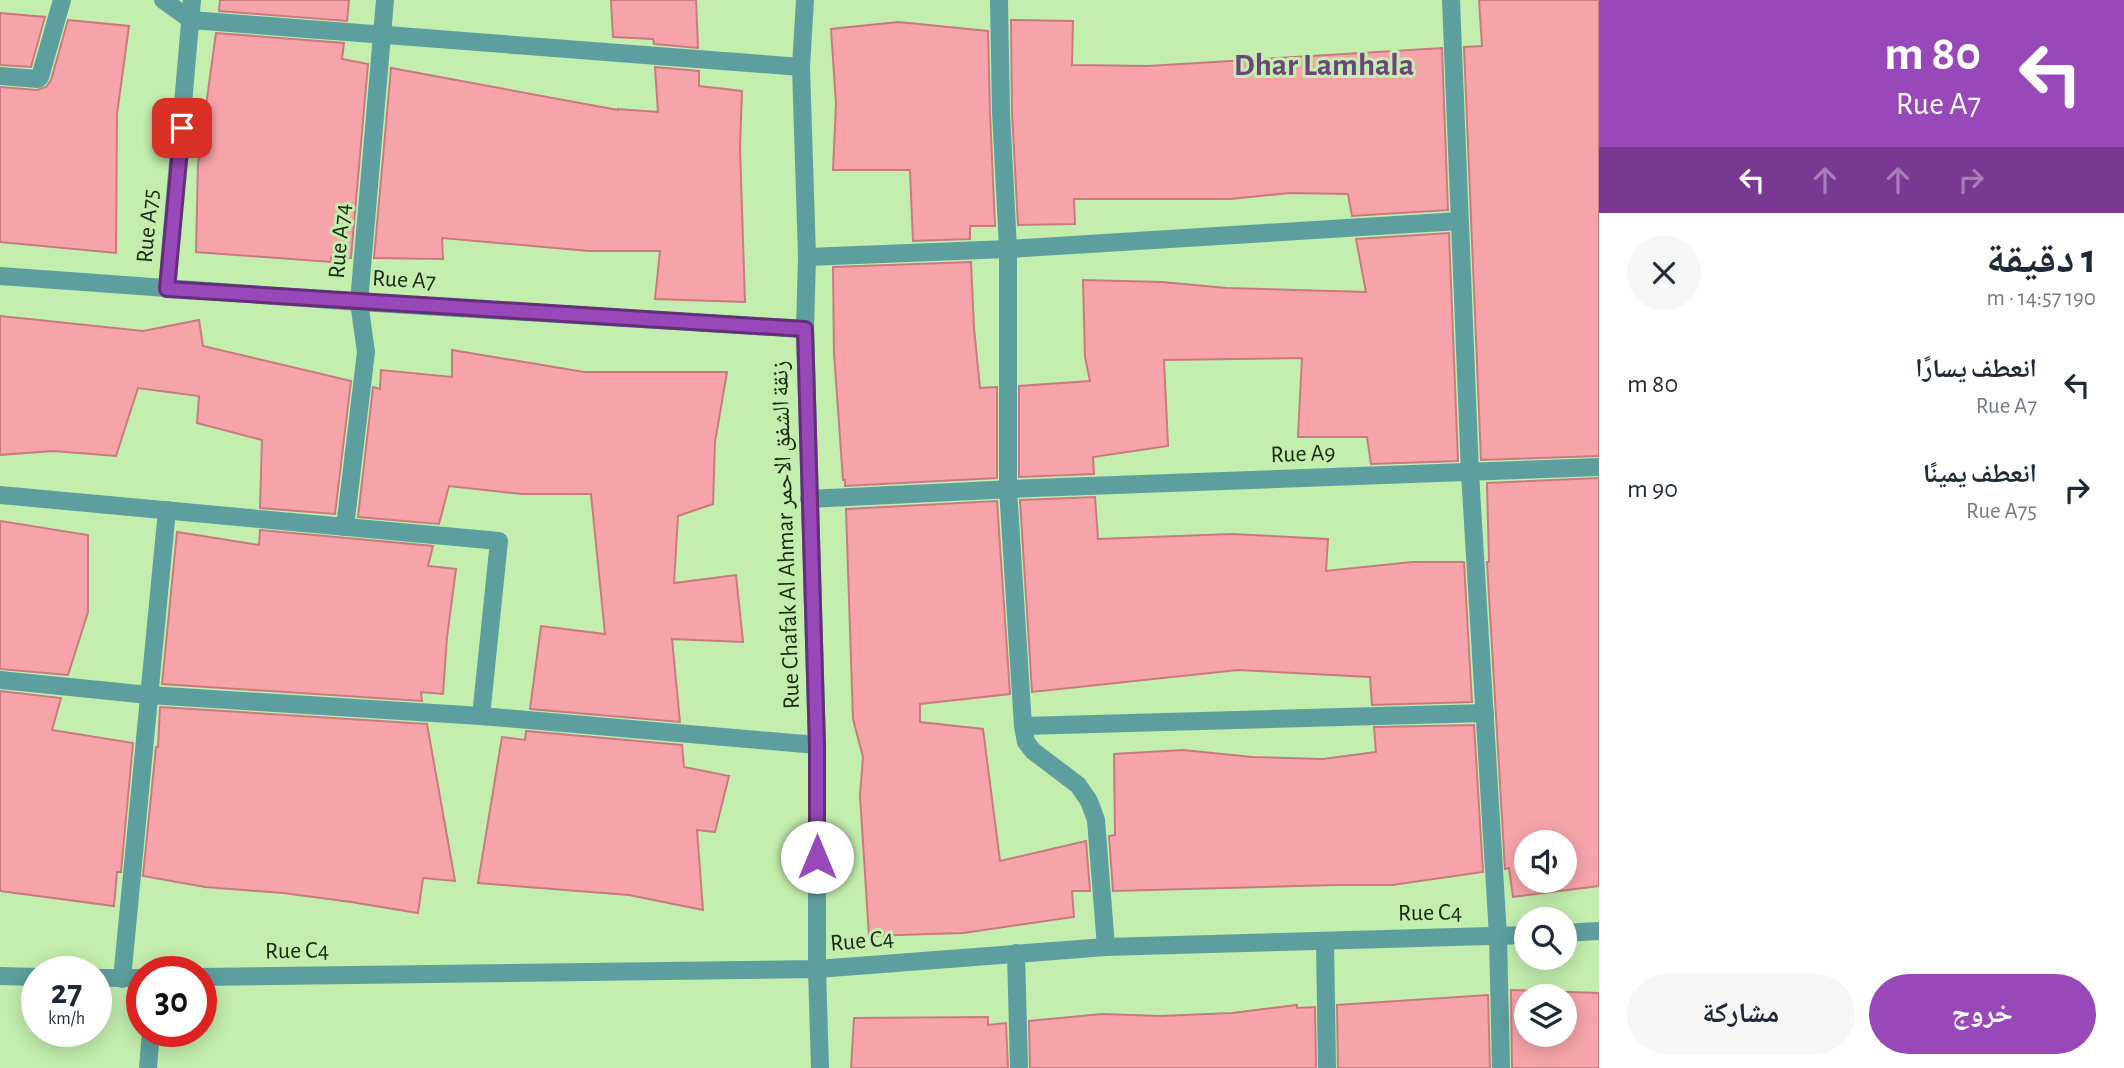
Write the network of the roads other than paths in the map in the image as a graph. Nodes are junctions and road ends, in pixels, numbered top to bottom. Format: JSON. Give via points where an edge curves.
{"nodes":[{"id":1,"x":62,"y":0,"type":"edge"},
{"id":2,"x":163,"y":0,"type":"edge"},
{"id":3,"x":192,"y":0,"type":"edge"},
{"id":4,"x":385,"y":0,"type":"edge"},
{"id":5,"x":804,"y":0,"type":"edge"},
{"id":6,"x":999,"y":0,"type":"edge"},
{"id":7,"x":1451,"y":0,"type":"edge"},
{"id":8,"x":191,"y":20,"type":"junction"},
{"id":9,"x":382,"y":34,"type":"junction"},
{"id":10,"x":802,"y":67,"type":"junction"},
{"id":11,"x":0,"y":76,"type":"edge"},
{"id":12,"x":1459,"y":221,"type":"junction"},
{"id":13,"x":1008,"y":249,"type":"junction"},
{"id":14,"x":807,"y":257,"type":"junction"},
{"id":15,"x":0,"y":276,"type":"edge"},
{"id":16,"x":167,"y":289,"type":"junction"},
{"id":17,"x":359,"y":302,"type":"junction"},
{"id":18,"x":805,"y":329,"type":"junction"},
{"id":19,"x":1599,"y":467,"type":"edge"},
{"id":20,"x":1470,"y":473,"type":"junction"},
{"id":21,"x":1008,"y":489,"type":"junction"},
{"id":22,"x":0,"y":495,"type":"edge"},
{"id":23,"x":809,"y":499,"type":"junction"},
{"id":24,"x":167,"y":510,"type":"junction"},
{"id":25,"x":345,"y":527,"type":"junction"},
{"id":26,"x":0,"y":680,"type":"edge"},
{"id":27,"x":149,"y":695,"type":"junction"},
{"id":28,"x":1485,"y":713,"type":"junction"},
{"id":29,"x":481,"y":716,"type":"junction"},
{"id":30,"x":1023,"y":726,"type":"junction"},
{"id":31,"x":817,"y":746,"type":"junction"},
{"id":32,"x":1599,"y":931,"type":"edge"},
{"id":33,"x":1577,"y":932,"type":"edge"},
{"id":34,"x":1514,"y":935,"type":"edge"},
{"id":35,"x":1498,"y":936,"type":"junction"},
{"id":36,"x":1325,"y":941,"type":"junction"},
{"id":37,"x":1106,"y":947,"type":"junction"},
{"id":38,"x":1016,"y":953,"type":"junction"},
{"id":39,"x":817,"y":969,"type":"junction"},
{"id":40,"x":0,"y":976,"type":"edge"},
{"id":41,"x":21,"y":977,"type":"edge"},
{"id":42,"x":217,"y":977,"type":"edge"},
{"id":43,"x":112,"y":979,"type":"edge"},
{"id":44,"x":122,"y":979,"type":"junction"},
{"id":45,"x":126,"y":979,"type":"edge"},
{"id":46,"x":150,"y":1047,"type":"edge"},
{"id":47,"x":148,"y":1068,"type":"edge"},
{"id":48,"x":820,"y":1068,"type":"edge"},
{"id":49,"x":1019,"y":1068,"type":"edge"},
{"id":50,"x":1327,"y":1068,"type":"edge"},
{"id":51,"x":1502,"y":1068,"type":"edge"}],
"edges":[{"from":1,"to":11,"type":"street","via":[[40,77]]},
{"from":2,"to":8,"type":"street"},
{"from":3,"to":8,"type":"street","name":"Rue A75"},
{"from":4,"to":9,"type":"street","name":"Rue A74"},
{"from":5,"to":10,"type":"street","name":"Rue Chafak Al Ahmar زنقة الشفق الاحمر"},
{"from":6,"to":13,"type":"street"},
{"from":7,"to":12,"type":"street"},
{"from":8,"to":9,"type":"street"},
{"from":8,"to":16,"type":"street","name":"Rue A75"},
{"from":9,"to":10,"type":"street"},
{"from":9,"to":17,"type":"street","name":"Rue A74"},
{"from":10,"to":14,"type":"street","name":"Rue Chafak Al Ahmar زنقة الشفق الاحمر"},
{"from":12,"to":13,"type":"street"},
{"from":12,"to":20,"type":"street"},
{"from":13,"to":14,"type":"street"},
{"from":13,"to":21,"type":"street"},
{"from":14,"to":18,"type":"street","name":"Rue Chafak Al Ahmar زنقة الشفق الاحمر"},
{"from":15,"to":16,"type":"street","name":"Rue A7"},
{"from":16,"to":17,"type":"street","name":"Rue A7"},
{"from":17,"to":18,"type":"street","name":"Rue A7"},
{"from":17,"to":25,"type":"street","name":"Rue A74","via":[[366,352]]},
{"from":18,"to":23,"type":"street","name":"Rue Chafak Al Ahmar زنقة الشفق الاحمر"},
{"from":19,"to":20,"type":"street","name":"Rue A9"},
{"from":20,"to":21,"type":"street","name":"Rue A9"},
{"from":20,"to":28,"type":"street"},
{"from":21,"to":23,"type":"street","name":"Rue A9"},
{"from":21,"to":30,"type":"street"},
{"from":22,"to":24,"type":"street"},
{"from":23,"to":31,"type":"street","name":"Rue Chafak Al Ahmar زنقة الشفق الاحمر"},
{"from":24,"to":25,"type":"street"},
{"from":24,"to":27,"type":"street"},
{"from":25,"to":29,"type":"street","via":[[499,541]]},
{"from":26,"to":27,"type":"street"},
{"from":27,"to":29,"type":"street"},
{"from":27,"to":44,"type":"street"},
{"from":28,"to":30,"type":"street"},
{"from":28,"to":35,"type":"street"},
{"from":29,"to":31,"type":"street"},
{"from":30,"to":37,"type":"street","via":[[1026,742],[1078,785],[1096,820]]},
{"from":31,"to":39,"type":"street","name":"Rue Chafak Al Ahmar زنقة الشفق الاحمر"},
{"from":32,"to":33,"type":"street"},
{"from":34,"to":35,"type":"street","name":"Rue C4"},
{"from":35,"to":36,"type":"street","name":"Rue C4"},
{"from":35,"to":51,"type":"street"},
{"from":36,"to":37,"type":"street","name":"Rue C4"},
{"from":36,"to":50,"type":"street"},
{"from":37,"to":38,"type":"street","name":"Rue C4"},
{"from":38,"to":39,"type":"street","name":"Rue C4"},
{"from":38,"to":49,"type":"street"},
{"from":39,"to":42,"type":"street","name":"Rue C4"},
{"from":39,"to":48,"type":"street","name":"Rue Chafak Al Ahmar زنقة الشفق الاحمر"},
{"from":40,"to":41,"type":"street"},
{"from":43,"to":44,"type":"street"},
{"from":44,"to":45,"type":"street"},
{"from":46,"to":47,"type":"street"}]}
